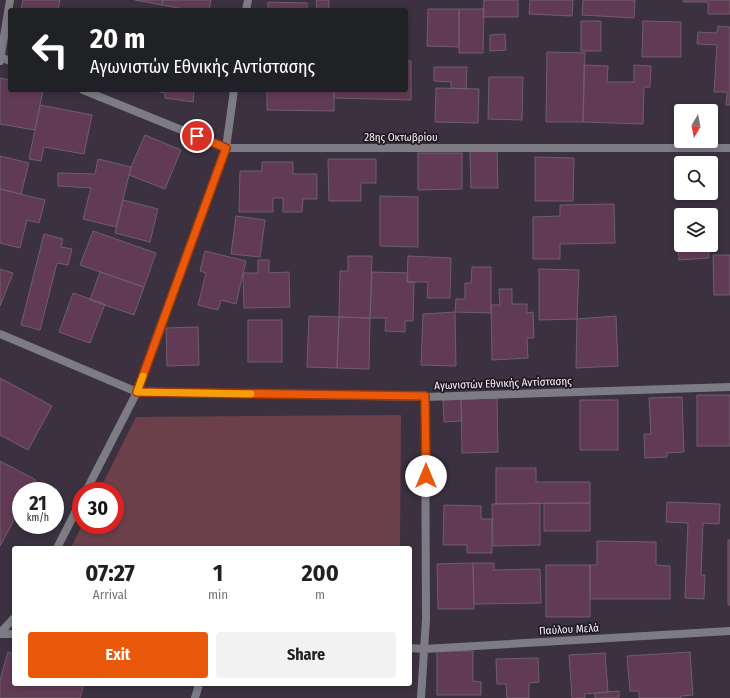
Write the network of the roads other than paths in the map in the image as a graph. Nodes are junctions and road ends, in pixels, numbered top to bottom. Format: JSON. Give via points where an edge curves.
{"nodes":[{"id":1,"x":8,"y":12,"type":"edge"},
{"id":2,"x":0,"y":58,"type":"edge"},
{"id":3,"x":88,"y":92,"type":"edge"},
{"id":4,"x":234,"y":92,"type":"edge"},
{"id":5,"x":226,"y":148,"type":"junction"},
{"id":6,"x":730,"y":148,"type":"edge"},
{"id":7,"x":0,"y":334,"type":"edge"},
{"id":8,"x":730,"y":387,"type":"edge"},
{"id":9,"x":137,"y":392,"type":"junction"},
{"id":10,"x":425,"y":396,"type":"junction"},
{"id":11,"x":91,"y":482,"type":"edge"},
{"id":12,"x":72,"y":519,"type":"edge"},
{"id":13,"x":58,"y":546,"type":"edge"},
{"id":14,"x":12,"y":620,"type":"edge"},
{"id":15,"x":730,"y":631,"type":"edge"},
{"id":16,"x":0,"y":633,"type":"edge"},
{"id":17,"x":12,"y":634,"type":"edge"},
{"id":18,"x":412,"y":648,"type":"edge"},
{"id":19,"x":424,"y":649,"type":"junction"},
{"id":20,"x":198,"y":686,"type":"edge"},
{"id":21,"x":195,"y":698,"type":"edge"},
{"id":22,"x":421,"y":698,"type":"edge"}],
"edges":[{"from":1,"to":2,"type":"street"},
{"from":3,"to":5,"type":"street","name":"28ης Οκτωβρίου"},
{"from":4,"to":5,"type":"street"},
{"from":5,"to":6,"type":"street","name":"28ης Οκτωβρίου"},
{"from":5,"to":9,"type":"street"},
{"from":7,"to":9,"type":"street","name":"Αγωνιστών Εθνικής Αντίστασης"},
{"from":8,"to":10,"type":"street","name":"Αγωνιστών Εθνικής Αντίστασης"},
{"from":9,"to":10,"type":"street","name":"Αγωνιστών Εθνικής Αντίστασης"},
{"from":9,"to":11,"type":"street"},
{"from":10,"to":19,"type":"street"},
{"from":12,"to":13,"type":"street"},
{"from":14,"to":16,"type":"street"},
{"from":15,"to":19,"type":"street","name":"Παύλου Μελά"},
{"from":16,"to":17,"type":"street"},
{"from":18,"to":19,"type":"street","name":"Παύλου Μελά"},
{"from":19,"to":22,"type":"street"},
{"from":20,"to":21,"type":"street"}]}
